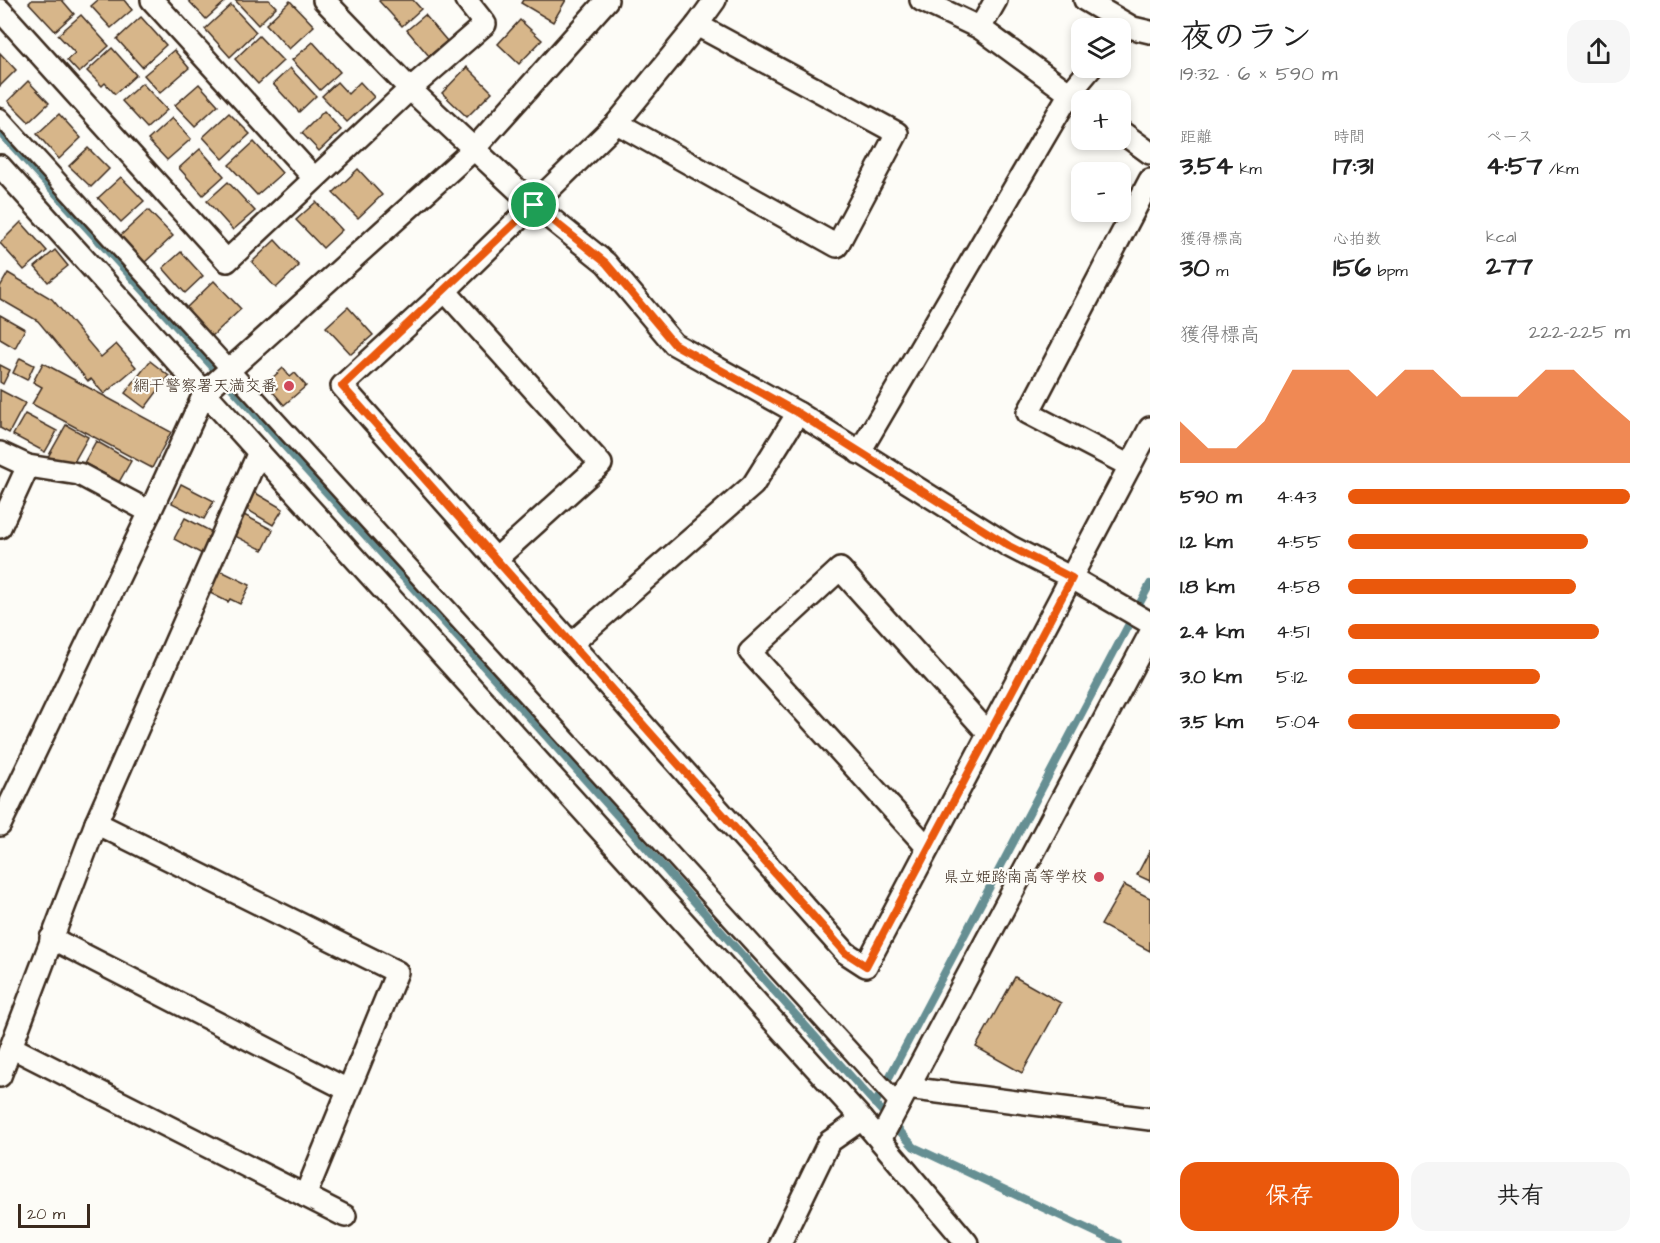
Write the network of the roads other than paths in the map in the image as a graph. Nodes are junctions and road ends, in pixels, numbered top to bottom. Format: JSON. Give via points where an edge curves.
{"nodes":[{"id":1,"x":152,"y":0,"type":"edge"},
{"id":2,"x":324,"y":0,"type":"edge"},
{"id":3,"x":466,"y":0,"type":"edge"},
{"id":4,"x":607,"y":0,"type":"edge"},
{"id":5,"x":715,"y":0,"type":"edge"},
{"id":6,"x":921,"y":0,"type":"edge"},
{"id":7,"x":996,"y":0,"type":"edge"},
{"id":8,"x":1085,"y":0,"type":"edge"},
{"id":9,"x":0,"y":10,"type":"edge"},
{"id":10,"x":697,"y":25,"type":"junction"},
{"id":11,"x":980,"y":28,"type":"junction"},
{"id":12,"x":1134,"y":33,"type":"edge"},
{"id":13,"x":410,"y":89,"type":"junction"},
{"id":14,"x":1071,"y":94,"type":"edge"},
{"id":15,"x":1071,"y":106,"type":"edge"},
{"id":16,"x":0,"y":117,"type":"edge"},
{"id":17,"x":617,"y":123,"type":"junction"},
{"id":18,"x":1131,"y":139,"type":"edge"},
{"id":19,"x":474,"y":149,"type":"junction"},
{"id":20,"x":1150,"y":153,"type":"edge"},
{"id":21,"x":0,"y":166,"type":"edge"},
{"id":22,"x":314,"y":178,"type":"junction"},
{"id":23,"x":1150,"y":180,"type":"edge"},
{"id":24,"x":534,"y":205,"type":"junction"},
{"id":25,"x":445,"y":291,"type":"junction"},
{"id":26,"x":229,"y":370,"type":"junction"},
{"id":27,"x":205,"y":392,"type":"junction"},
{"id":28,"x":798,"y":413,"type":"junction"},
{"id":29,"x":1150,"y":428,"type":"edge"},
{"id":30,"x":260,"y":452,"type":"junction"},
{"id":31,"x":0,"y":453,"type":"edge"},
{"id":32,"x":859,"y":453,"type":"junction"},
{"id":33,"x":28,"y":466,"type":"junction"},
{"id":34,"x":1130,"y":466,"type":"junction"},
{"id":35,"x":150,"y":512,"type":"junction"},
{"id":36,"x":0,"y":527,"type":"edge"},
{"id":37,"x":496,"y":559,"type":"junction"},
{"id":38,"x":1072,"y":578,"type":"junction"},
{"id":39,"x":1150,"y":623,"type":"edge"},
{"id":40,"x":1150,"y":634,"type":"edge"},
{"id":41,"x":572,"y":644,"type":"junction"},
{"id":42,"x":989,"y":734,"type":"junction"},
{"id":43,"x":96,"y":823,"type":"junction"},
{"id":44,"x":0,"y":825,"type":"edge"},
{"id":45,"x":928,"y":848,"type":"junction"},
{"id":46,"x":51,"y":938,"type":"junction"},
{"id":47,"x":11,"y":1047,"type":"junction"},
{"id":48,"x":0,"y":1076,"type":"edge"},
{"id":49,"x":348,"y":1090,"type":"junction"},
{"id":50,"x":903,"y":1096,"type":"junction"},
{"id":51,"x":862,"y":1119,"type":"junction"},
{"id":52,"x":1150,"y":1119,"type":"edge"},
{"id":53,"x":880,"y":1140,"type":"junction"},
{"id":54,"x":305,"y":1196,"type":"junction"},
{"id":55,"x":345,"y":1216,"type":"dead end"},
{"id":56,"x":780,"y":1243,"type":"edge"},
{"id":57,"x":967,"y":1243,"type":"edge"}],
"edges":[{"from":1,"to":22,"type":"street"},
{"from":2,"to":13,"type":"street"},
{"from":3,"to":13,"type":"street","via":[[484,24]]},
{"from":4,"to":19,"type":"street"},
{"from":5,"to":10,"type":"street"},
{"from":6,"to":11,"type":"street"},
{"from":7,"to":11,"type":"street"},
{"from":8,"to":12,"type":"street"},
{"from":9,"to":22,"type":"street","via":[[226,261]]},
{"from":10,"to":17,"type":"street"},
{"from":10,"to":17,"type":"street","via":[[897,133],[837,246]]},
{"from":11,"to":14,"type":"street"},
{"from":13,"to":19,"type":"street"},
{"from":13,"to":22,"type":"street"},
{"from":15,"to":32,"type":"street"},
{"from":16,"to":26,"type":"street"},
{"from":17,"to":24,"type":"street"},
{"from":18,"to":20,"type":"street"},
{"from":19,"to":24,"type":"street"},
{"from":19,"to":26,"type":"street"},
{"from":21,"to":27,"type":"street"},
{"from":23,"to":34,"type":"street","via":[[1028,413]]},
{"from":24,"to":25,"type":"street"},
{"from":24,"to":28,"type":"street","via":[[606,263],[674,344]]},
{"from":25,"to":37,"type":"street","via":[[342,386]]},
{"from":25,"to":37,"type":"street","via":[[601,464]]},
{"from":26,"to":27,"type":"street"},
{"from":26,"to":50,"type":"street"},
{"from":27,"to":30,"type":"street"},
{"from":27,"to":35,"type":"street"},
{"from":28,"to":32,"type":"street"},
{"from":28,"to":41,"type":"street","via":[[753,485]]},
{"from":29,"to":34,"type":"street"},
{"from":30,"to":43,"type":"street"},
{"from":30,"to":51,"type":"street"},
{"from":31,"to":33,"type":"street"},
{"from":32,"to":38,"type":"street","via":[[1009,546]]},
{"from":33,"to":35,"type":"street","via":[[79,474]]},
{"from":33,"to":36,"type":"street"},
{"from":34,"to":38,"type":"street"},
{"from":35,"to":44,"type":"street"},
{"from":37,"to":41,"type":"street"},
{"from":38,"to":39,"type":"street"},
{"from":38,"to":42,"type":"street"},
{"from":40,"to":50,"type":"street"},
{"from":41,"to":45,"type":"street","via":[[846,953],[866,966]]},
{"from":42,"to":45,"type":"street"},
{"from":42,"to":45,"type":"street","via":[[840,569],[750,652]]},
{"from":43,"to":46,"type":"street"},
{"from":43,"to":49,"type":"street","via":[[397,972]]},
{"from":46,"to":47,"type":"street"},
{"from":46,"to":49,"type":"street"},
{"from":47,"to":48,"type":"street"},
{"from":47,"to":54,"type":"street"},
{"from":49,"to":54,"type":"street"},
{"from":50,"to":52,"type":"street"},
{"from":50,"to":53,"type":"street"},
{"from":51,"to":53,"type":"street"},
{"from":51,"to":56,"type":"street","via":[[829,1142]]},
{"from":53,"to":57,"type":"street"},
{"from":54,"to":55,"type":"street"}]}
